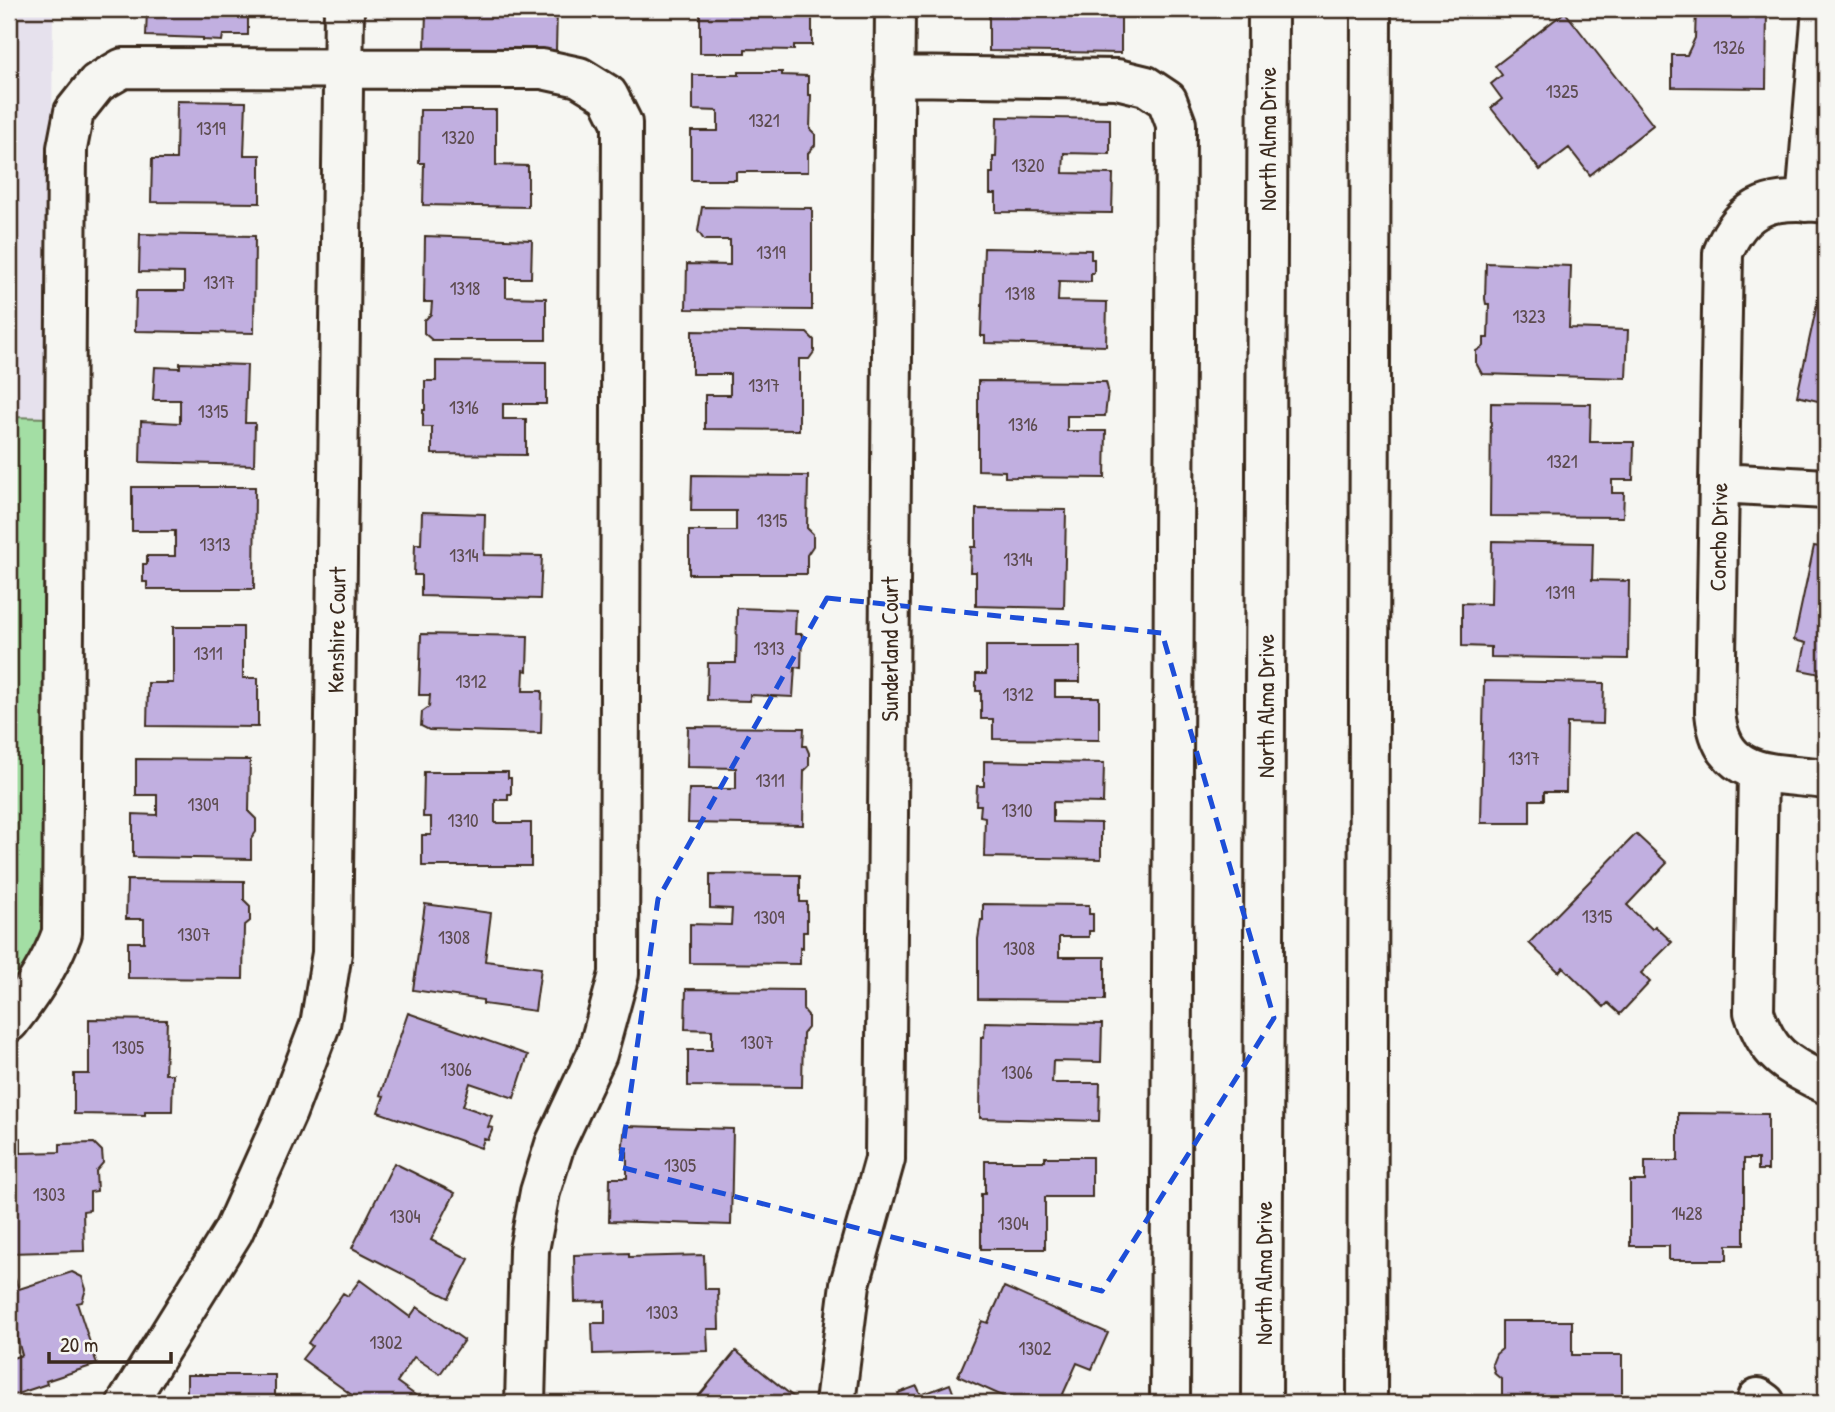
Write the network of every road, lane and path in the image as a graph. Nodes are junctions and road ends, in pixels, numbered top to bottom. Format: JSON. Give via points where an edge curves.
{"nodes":[{"id":1,"x":344,"y":9,"type":"edge"},
{"id":2,"x":895,"y":9,"type":"edge"},
{"id":3,"x":1268,"y":9,"type":"edge"},
{"id":4,"x":1371,"y":9,"type":"edge"},
{"id":5,"x":1822,"y":9,"type":"edge"},
{"id":6,"x":343,"y":69,"type":"junction"},
{"id":7,"x":894,"y":76,"type":"junction"},
{"id":8,"x":1816,"y":202,"type":"edge"},
{"id":9,"x":1719,"y":483,"type":"junction"},
{"id":10,"x":1826,"y":489,"type":"edge"},
{"id":11,"x":1758,"y":772,"type":"junction"},
{"id":12,"x":1826,"y":779,"type":"edge"},
{"id":13,"x":9,"y":1022,"type":"edge"},
{"id":14,"x":1826,"y":1084,"type":"edge"},
{"id":15,"x":127,"y":1403,"type":"edge"},
{"id":16,"x":525,"y":1403,"type":"edge"},
{"id":17,"x":835,"y":1403,"type":"edge"},
{"id":18,"x":1170,"y":1403,"type":"edge"},
{"id":19,"x":1262,"y":1403,"type":"edge"},
{"id":20,"x":1367,"y":1403,"type":"edge"}],
"edges":[{"from":1,"to":6,"type":"street","name":"Kenshire Court"},
{"from":2,"to":7,"type":"street","name":"Sunderland Court"},
{"from":3,"to":19,"type":"street","name":"North Alma Drive"},
{"from":4,"to":20,"type":"street"},
{"from":5,"to":8,"type":"street"},
{"from":6,"to":13,"type":"street","via":[[123,68],[97,83],[74,112],[67,148],[62,933],[53,956]]},
{"from":6,"to":15,"type":"street","name":"Kenshire Court","via":[[332,953],[320,1025],[233,1232]]},
{"from":6,"to":16,"type":"street","via":[[542,69],[579,77],[608,95],[622,123],[619,974],[597,1054],[555,1144],[540,1192],[529,1250]]},
{"from":7,"to":17,"type":"street","name":"Sunderland Court","via":[[885,1159],[850,1284]]},
{"from":7,"to":18,"type":"street","via":[[1118,79],[1146,86],[1167,100],[1176,124]]},
{"from":8,"to":9,"type":"street","name":"Concho Drive","via":[[1780,200],[1760,206],[1731,233],[1723,253]]},
{"from":9,"to":10,"type":"street"},
{"from":9,"to":11,"type":"street","name":"Concho Drive","via":[[1716,732],[1739,764]]},
{"from":11,"to":12,"type":"street","name":"Concho Drive"},
{"from":11,"to":14,"type":"street","via":[[1754,1012],[1772,1051],[1788,1065]]}]}
